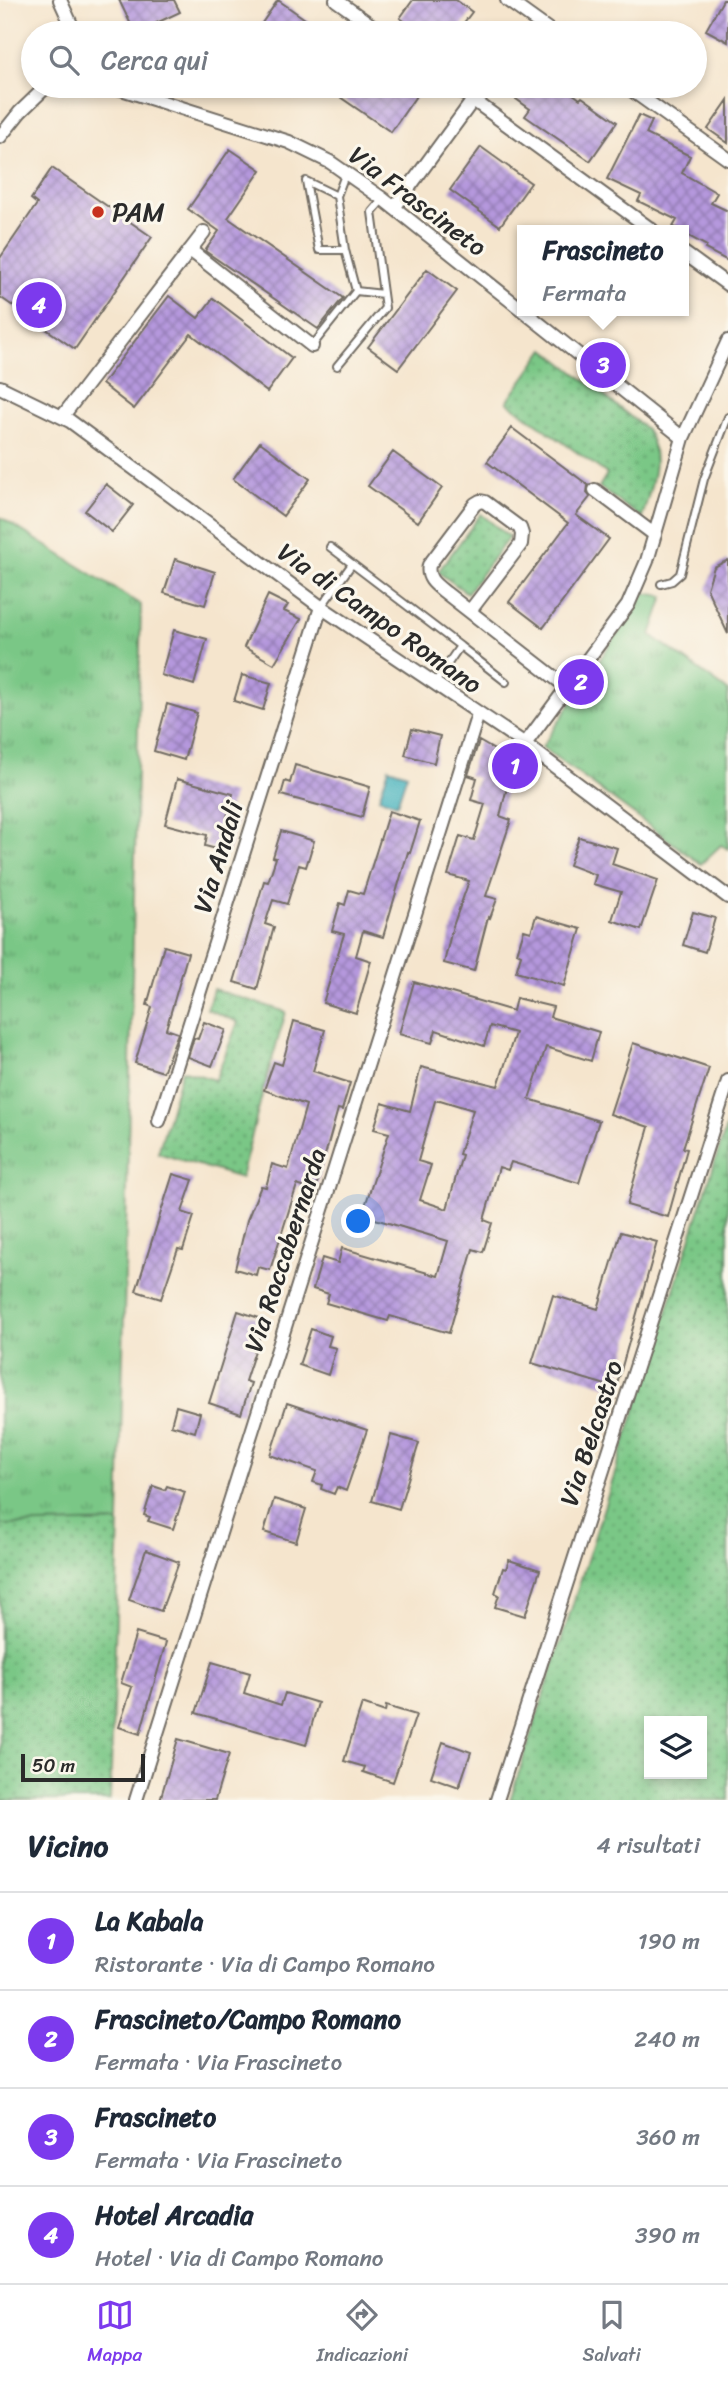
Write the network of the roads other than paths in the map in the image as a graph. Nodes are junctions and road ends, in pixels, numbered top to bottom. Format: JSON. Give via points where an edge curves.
{"nodes":[{"id":1,"x":60,"y":0,"type":"edge"},
{"id":2,"x":336,"y":0,"type":"edge"},
{"id":3,"x":507,"y":0,"type":"edge"},
{"id":4,"x":70,"y":21,"type":"edge"},
{"id":5,"x":365,"y":21,"type":"edge"},
{"id":6,"x":536,"y":21,"type":"edge"},
{"id":7,"x":35,"y":98,"type":"edge"},
{"id":8,"x":150,"y":98,"type":"edge"},
{"id":9,"x":470,"y":98,"type":"edge"},
{"id":10,"x":643,"y":98,"type":"edge"},
{"id":11,"x":473,"y":100,"type":"junction"},
{"id":12,"x":0,"y":137,"type":"edge"},
{"id":13,"x":728,"y":159,"type":"edge"},
{"id":14,"x":346,"y":172,"type":"junction"},
{"id":15,"x":337,"y":196,"type":"junction"},
{"id":16,"x":383,"y":199,"type":"junction"},
{"id":17,"x":394,"y":208,"type":"junction"},
{"id":18,"x":645,"y":225,"type":"edge"},
{"id":19,"x":204,"y":232,"type":"dead end"},
{"id":20,"x":190,"y":250,"type":"junction"},
{"id":21,"x":345,"y":250,"type":"junction"},
{"id":22,"x":689,"y":257,"type":"edge"},
{"id":23,"x":728,"y":285,"type":"edge"},
{"id":24,"x":356,"y":291,"type":"junction"},
{"id":25,"x":383,"y":294,"type":"junction"},
{"id":26,"x":517,"y":306,"type":"edge"},
{"id":27,"x":530,"y":316,"type":"edge"},
{"id":28,"x":728,"y":341,"type":"edge"},
{"id":29,"x":312,"y":346,"type":"joint"},
{"id":30,"x":337,"y":366,"type":"dead end"},
{"id":31,"x":0,"y":387,"type":"edge"},
{"id":32,"x":62,"y":417,"type":"junction"},
{"id":33,"x":728,"y":417,"type":"edge"},
{"id":34,"x":683,"y":438,"type":"junction"},
{"id":35,"x":594,"y":490,"type":"dead end"},
{"id":36,"x":655,"y":535,"type":"junction"},
{"id":37,"x":330,"y":547,"type":"dead end"},
{"id":38,"x":352,"y":564,"type":"junction"},
{"id":39,"x":662,"y":584,"type":"dead end"},
{"id":40,"x":321,"y":607,"type":"junction"},
{"id":41,"x":470,"y":611,"type":"junction"},
{"id":42,"x":460,"y":646,"type":"junction"},
{"id":43,"x":506,"y":682,"type":"dead end"},
{"id":44,"x":434,"y":684,"type":"junction"},
{"id":45,"x":568,"y":688,"type":"junction"},
{"id":46,"x":478,"y":714,"type":"junction"},
{"id":47,"x":525,"y":744,"type":"junction"},
{"id":48,"x":728,"y":897,"type":"edge"},
{"id":49,"x":728,"y":1081,"type":"edge"},
{"id":50,"x":159,"y":1121,"type":"dead end"},
{"id":51,"x":136,"y":1800,"type":"edge"},
{"id":52,"x":497,"y":1800,"type":"edge"}],
"edges":[{"from":1,"to":4,"type":"street"},
{"from":2,"to":5,"type":"street"},
{"from":3,"to":6,"type":"street"},
{"from":7,"to":12,"type":"street"},
{"from":8,"to":14,"type":"street","name":"Via Frascineto","via":[[289,142]]},
{"from":9,"to":11,"type":"street"},
{"from":10,"to":13,"type":"street"},
{"from":11,"to":17,"type":"street"},
{"from":11,"to":18,"type":"street"},
{"from":14,"to":15,"type":"lane"},
{"from":14,"to":16,"type":"street","name":"Via Frascineto"},
{"from":15,"to":21,"type":"lane"},
{"from":15,"to":21,"type":"lane","via":[[306,181],[319,250]]},
{"from":16,"to":17,"type":"street","name":"Via Frascineto"},
{"from":16,"to":25,"type":"lane","via":[[372,212]]},
{"from":17,"to":26,"type":"street","name":"Via Frascineto"},
{"from":19,"to":20,"type":"street"},
{"from":20,"to":29,"type":"street"},
{"from":20,"to":32,"type":"street"},
{"from":21,"to":24,"type":"lane"},
{"from":22,"to":23,"type":"street"},
{"from":24,"to":25,"type":"lane"},
{"from":24,"to":29,"type":"lane"},
{"from":25,"to":30,"type":"lane","via":[[385,308]]},
{"from":27,"to":34,"type":"street","name":"Via Frascineto"},
{"from":28,"to":34,"type":"street"},
{"from":31,"to":32,"type":"street","name":"Via di Campo Romano"},
{"from":32,"to":40,"type":"street","name":"Via di Campo Romano"},
{"from":33,"to":39,"type":"lane","via":[[704,479],[680,574]]},
{"from":34,"to":36,"type":"street"},
{"from":35,"to":36,"type":"street"},
{"from":36,"to":45,"type":"street","via":[[628,605]]},
{"from":37,"to":38,"type":"lane"},
{"from":38,"to":40,"type":"lane"},
{"from":38,"to":42,"type":"lane"},
{"from":40,"to":44,"type":"street","name":"Via di Campo Romano"},
{"from":40,"to":50,"type":"street","name":"Via Andali"},
{"from":41,"to":41,"type":"street","via":[[433,583],[428,569],[480,501],[522,534],[521,544]]},
{"from":41,"to":45,"type":"street"},
{"from":42,"to":43,"type":"lane"},
{"from":42,"to":44,"type":"lane"},
{"from":44,"to":46,"type":"street","name":"Via di Campo Romano"},
{"from":45,"to":47,"type":"street"},
{"from":46,"to":47,"type":"street","name":"Via di Campo Romano"},
{"from":46,"to":51,"type":"street","name":"Via Roccabernarda"},
{"from":47,"to":48,"type":"street","name":"Via di Campo Romano"},
{"from":49,"to":52,"type":"street","name":"Via Belcastro"}]}
